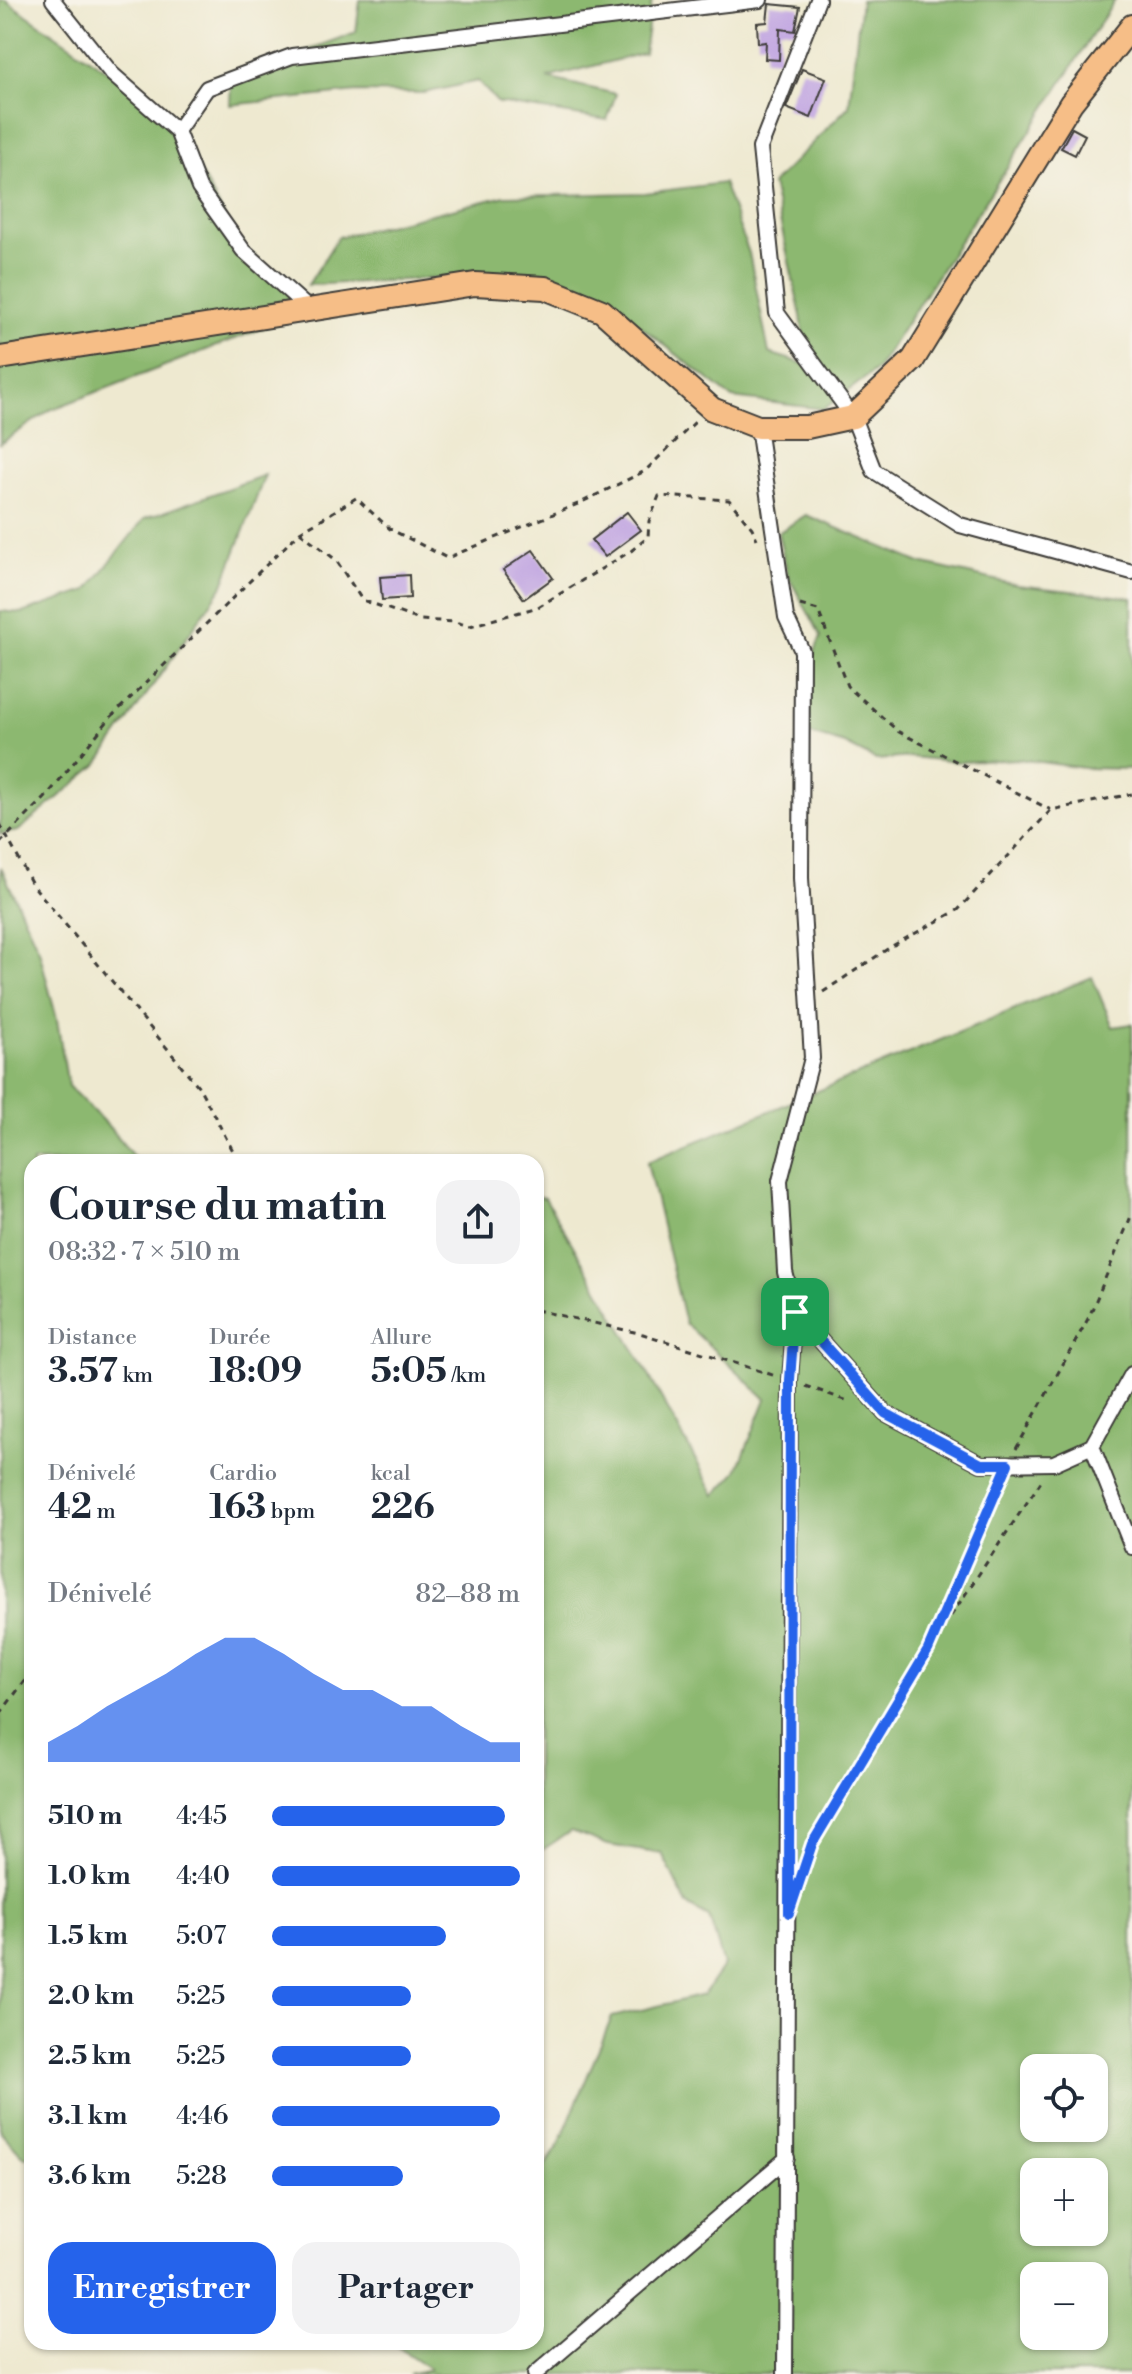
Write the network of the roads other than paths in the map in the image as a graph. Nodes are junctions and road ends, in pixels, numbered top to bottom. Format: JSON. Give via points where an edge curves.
{"nodes":[{"id":1,"x":53,"y":0,"type":"edge"},
{"id":2,"x":760,"y":0,"type":"edge"},
{"id":3,"x":818,"y":0,"type":"edge"},
{"id":4,"x":1132,"y":26,"type":"edge"},
{"id":5,"x":177,"y":131,"type":"junction"},
{"id":6,"x":310,"y":310,"type":"junction"},
{"id":7,"x":0,"y":358,"type":"edge"},
{"id":8,"x":853,"y":417,"type":"junction"},
{"id":9,"x":758,"y":427,"type":"junction"},
{"id":10,"x":1132,"y":572,"type":"edge"},
{"id":11,"x":795,"y":1312,"type":"junction"},
{"id":12,"x":1132,"y":1374,"type":"edge"},
{"id":13,"x":1092,"y":1446,"type":"junction"},
{"id":14,"x":1132,"y":1547,"type":"edge"},
{"id":15,"x":787,"y":2158,"type":"junction"},
{"id":16,"x":535,"y":2374,"type":"edge"},
{"id":17,"x":785,"y":2374,"type":"edge"}],
"edges":[{"from":1,"to":5,"type":"street","via":[[112,74]]},
{"from":2,"to":5,"type":"street","via":[[292,56],[207,88]]},
{"from":3,"to":8,"type":"street","via":[[760,148],[777,313]]},
{"from":4,"to":8,"type":"main road","via":[[1071,103],[913,360]]},
{"from":5,"to":6,"type":"street","via":[[199,188],[243,250]]},
{"from":6,"to":7,"type":"main road"},
{"from":6,"to":9,"type":"main road","via":[[475,284],[545,288],[602,311],[712,409]]},
{"from":8,"to":9,"type":"main road","via":[[807,427]]},
{"from":8,"to":10,"type":"street","via":[[874,471],[960,525]]},
{"from":9,"to":11,"type":"street","via":[[786,617],[802,651],[801,878],[812,1058],[780,1181],[785,1272]]},
{"from":11,"to":13,"type":"street","via":[[885,1413],[981,1464],[1054,1463]]},
{"from":11,"to":15,"type":"street","via":[[790,1380]]},
{"from":12,"to":13,"type":"street"},
{"from":13,"to":14,"type":"street"},
{"from":15,"to":16,"type":"street"},
{"from":15,"to":17,"type":"street"}]}
